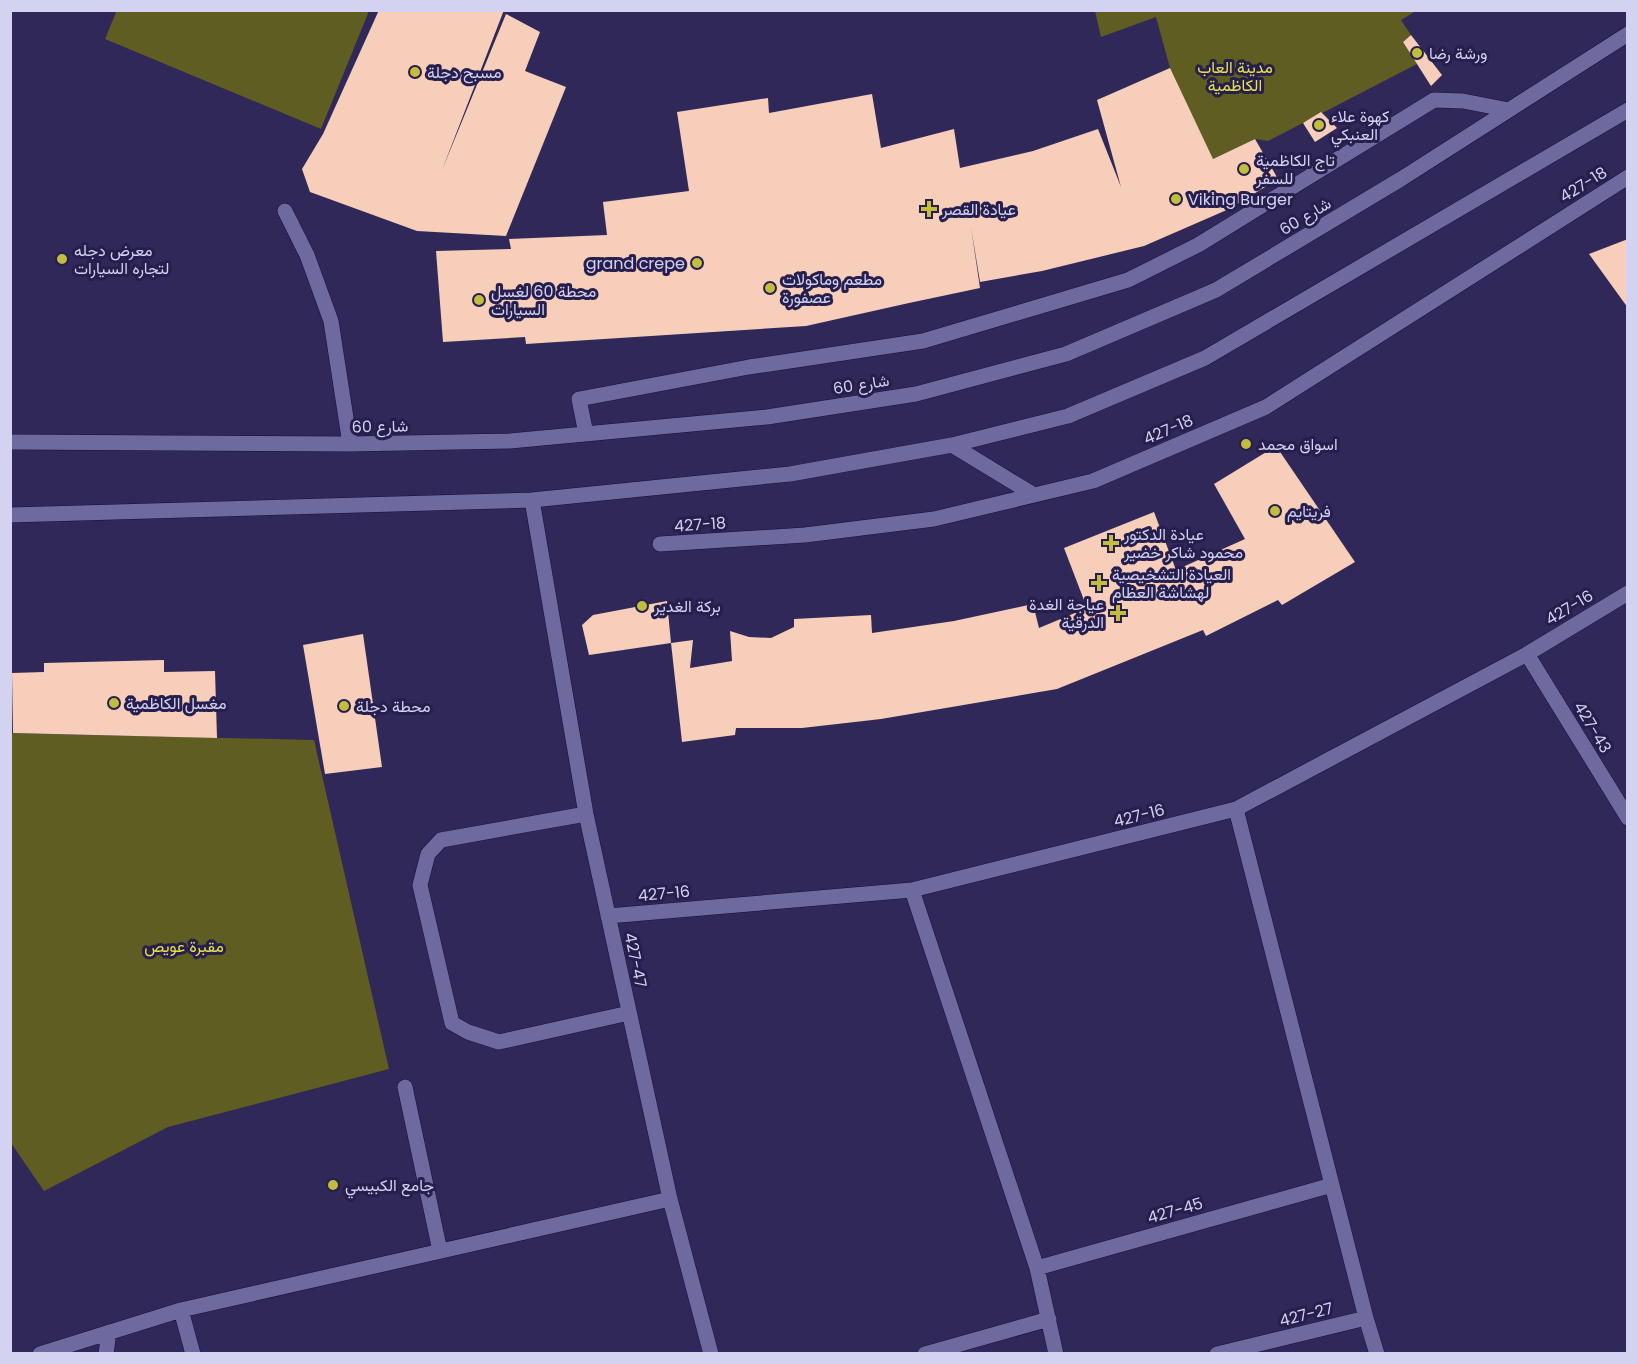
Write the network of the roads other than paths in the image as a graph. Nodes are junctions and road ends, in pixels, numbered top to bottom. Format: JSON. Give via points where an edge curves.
{"nodes":[{"id":1,"x":1628,"y":34,"type":"edge"},
{"id":2,"x":1509,"y":110,"type":"junction"},
{"id":3,"x":1628,"y":110,"type":"edge"},
{"id":4,"x":1628,"y":177,"type":"edge"},
{"id":5,"x":285,"y":211,"type":"dead end"},
{"id":6,"x":586,"y":434,"type":"junction"},
{"id":7,"x":10,"y":442,"type":"edge"},
{"id":8,"x":350,"y":444,"type":"junction"},
{"id":9,"x":952,"y":445,"type":"junction"},
{"id":10,"x":1034,"y":495,"type":"junction"},
{"id":11,"x":532,"y":500,"type":"junction"},
{"id":12,"x":10,"y":514,"type":"edge"},
{"id":13,"x":660,"y":544,"type":"dead end"},
{"id":14,"x":1628,"y":593,"type":"edge"},
{"id":15,"x":1527,"y":654,"type":"junction"},
{"id":16,"x":1236,"y":809,"type":"junction"},
{"id":17,"x":586,"y":814,"type":"junction"},
{"id":18,"x":1628,"y":818,"type":"edge"},
{"id":19,"x":912,"y":890,"type":"junction"},
{"id":20,"x":608,"y":916,"type":"junction"},
{"id":21,"x":629,"y":1013,"type":"junction"},
{"id":22,"x":405,"y":1087,"type":"dead end"},
{"id":23,"x":1332,"y":1185,"type":"junction"},
{"id":24,"x":670,"y":1199,"type":"junction"},
{"id":25,"x":440,"y":1251,"type":"junction"},
{"id":26,"x":1037,"y":1268,"type":"junction"},
{"id":27,"x":181,"y":1310,"type":"junction"},
{"id":28,"x":1366,"y":1318,"type":"junction"},
{"id":29,"x":1049,"y":1319,"type":"junction"},
{"id":30,"x":109,"y":1332,"type":"junction"},
{"id":31,"x":40,"y":1353,"type":"edge"},
{"id":32,"x":106,"y":1353,"type":"edge"},
{"id":33,"x":193,"y":1353,"type":"edge"},
{"id":34,"x":711,"y":1353,"type":"edge"},
{"id":35,"x":925,"y":1353,"type":"edge"},
{"id":36,"x":1056,"y":1353,"type":"edge"},
{"id":37,"x":1217,"y":1353,"type":"edge"},
{"id":38,"x":1377,"y":1353,"type":"edge"}],
"edges":[{"from":1,"to":2,"type":"street","name":"شارع 60"},
{"from":2,"to":6,"type":"street","name":"شارع 60","via":[[1216,290],[1066,354],[916,394],[767,417]]},
{"from":2,"to":6,"type":"street","via":[[1434,100],[1198,245],[1128,280],[923,341],[749,367],[579,399]]},
{"from":3,"to":9,"type":"street","via":[[1205,358],[1068,416]]},
{"from":4,"to":10,"type":"street","name":"427-18","via":[[1266,406],[1093,481]]},
{"from":5,"to":8,"type":"street","via":[[332,321]]},
{"from":6,"to":8,"type":"street","name":"شارع 60","via":[[510,441]]},
{"from":7,"to":8,"type":"street","name":"شارع 60"},
{"from":9,"to":10,"type":"street"},
{"from":9,"to":11,"type":"street","via":[[790,474]]},
{"from":10,"to":13,"type":"street","name":"427-18","via":[[934,519],[805,535]]},
{"from":11,"to":12,"type":"street"},
{"from":11,"to":17,"type":"street","name":"427-47"},
{"from":14,"to":15,"type":"street","name":"427-16"},
{"from":15,"to":16,"type":"street","name":"427-16"},
{"from":15,"to":18,"type":"street","name":"427-43"},
{"from":16,"to":19,"type":"street","name":"427-16"},
{"from":16,"to":23,"type":"street"},
{"from":17,"to":20,"type":"street","name":"427-47"},
{"from":17,"to":21,"type":"street","via":[[441,840],[428,854],[420,885],[452,1023],[499,1042]]},
{"from":19,"to":20,"type":"street","name":"427-16"},
{"from":19,"to":26,"type":"street"},
{"from":20,"to":21,"type":"street","name":"427-47"},
{"from":21,"to":24,"type":"street","name":"427-47"},
{"from":22,"to":25,"type":"street"},
{"from":23,"to":26,"type":"street","name":"427-45"},
{"from":23,"to":28,"type":"street"},
{"from":24,"to":25,"type":"street"},
{"from":24,"to":34,"type":"street","name":"427-47"},
{"from":25,"to":27,"type":"street"},
{"from":26,"to":29,"type":"street"},
{"from":27,"to":30,"type":"street"},
{"from":27,"to":33,"type":"street"},
{"from":28,"to":37,"type":"street","name":"427-27"},
{"from":28,"to":38,"type":"street"},
{"from":29,"to":35,"type":"street"},
{"from":29,"to":36,"type":"street"},
{"from":30,"to":31,"type":"street"},
{"from":30,"to":32,"type":"street"}]}
